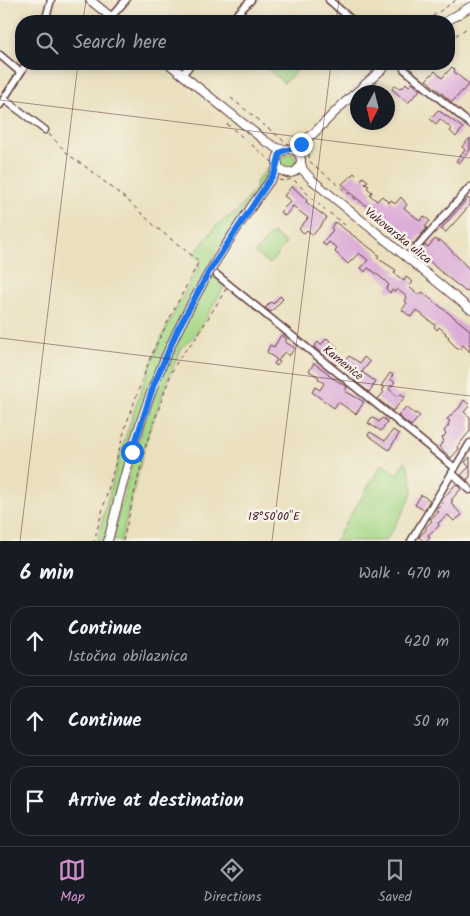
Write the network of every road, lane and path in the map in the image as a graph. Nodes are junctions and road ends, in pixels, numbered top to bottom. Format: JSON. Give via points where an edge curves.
{"nodes":[{"id":1,"x":51,"y":0,"type":"edge"},
{"id":2,"x":90,"y":0,"type":"edge"},
{"id":3,"x":126,"y":0,"type":"edge"},
{"id":4,"x":251,"y":0,"type":"edge"},
{"id":5,"x":329,"y":0,"type":"edge"},
{"id":6,"x":456,"y":0,"type":"edge"},
{"id":7,"x":470,"y":7,"type":"edge"},
{"id":8,"x":47,"y":15,"type":"edge"},
{"id":9,"x":109,"y":15,"type":"edge"},
{"id":10,"x":117,"y":15,"type":"edge"},
{"id":11,"x":236,"y":15,"type":"edge"},
{"id":12,"x":346,"y":15,"type":"edge"},
{"id":13,"x":435,"y":15,"type":"edge"},
{"id":14,"x":455,"y":16,"type":"edge"},
{"id":15,"x":470,"y":26,"type":"edge"},
{"id":16,"x":455,"y":36,"type":"edge"},
{"id":17,"x":0,"y":55,"type":"edge"},
{"id":18,"x":15,"y":68,"type":"edge"},
{"id":19,"x":18,"y":70,"type":"edge"},
{"id":20,"x":177,"y":70,"type":"edge"},
{"id":21,"x":186,"y":70,"type":"edge"},
{"id":22,"x":381,"y":70,"type":"edge"},
{"id":23,"x":405,"y":70,"type":"edge"},
{"id":24,"x":20,"y":72,"type":"joint"},
{"id":25,"x":182,"y":74,"type":"junction"},
{"id":26,"x":2,"y":102,"type":"edge"},
{"id":27,"x":227,"y":124,"type":"dead end"},
{"id":28,"x":470,"y":124,"type":"edge"},
{"id":29,"x":45,"y":130,"type":"joint"},
{"id":30,"x":314,"y":133,"type":"junction"},
{"id":31,"x":265,"y":141,"type":"junction"},
{"id":32,"x":289,"y":150,"type":"junction"},
{"id":33,"x":300,"y":161,"type":"junction"},
{"id":34,"x":276,"y":162,"type":"junction"},
{"id":35,"x":290,"y":172,"type":"junction"},
{"id":36,"x":278,"y":178,"type":"junction"},
{"id":37,"x":312,"y":180,"type":"junction"},
{"id":38,"x":470,"y":187,"type":"edge"},
{"id":39,"x":262,"y":194,"type":"junction"},
{"id":40,"x":344,"y":225,"type":"dead end"},
{"id":41,"x":408,"y":258,"type":"junction"},
{"id":42,"x":217,"y":275,"type":"dead end"},
{"id":43,"x":229,"y":284,"type":"junction"},
{"id":44,"x":470,"y":309,"type":"edge"},
{"id":45,"x":470,"y":442,"type":"edge"},
{"id":46,"x":454,"y":471,"type":"junction"},
{"id":47,"x":470,"y":490,"type":"edge"},
{"id":48,"x":94,"y":541,"type":"edge"},
{"id":49,"x":108,"y":541,"type":"edge"},
{"id":50,"x":123,"y":541,"type":"edge"},
{"id":51,"x":412,"y":541,"type":"edge"}],
"edges":[{"from":1,"to":8,"type":"street"},
{"from":2,"to":9,"type":"main road"},
{"from":3,"to":10,"type":"street"},
{"from":4,"to":11,"type":"street"},
{"from":5,"to":12,"type":"street"},
{"from":6,"to":13,"type":"path"},
{"from":7,"to":14,"type":"main road"},
{"from":15,"to":16,"type":"path"},
{"from":17,"to":18,"type":"street"},
{"from":19,"to":24,"type":"street"},
{"from":20,"to":25,"type":"main road"},
{"from":21,"to":25,"type":"street"},
{"from":22,"to":30,"type":"main road"},
{"from":23,"to":28,"type":"street"},
{"from":24,"to":26,"type":"street"},
{"from":25,"to":31,"type":"main road"},
{"from":26,"to":29,"type":"street"},
{"from":27,"to":34,"type":"path"},
{"from":29,"to":48,"type":"path","via":[[69,155],[200,261],[154,350],[141,383]]},
{"from":30,"to":32,"type":"main road"},
{"from":30,"to":33,"type":"main road"},
{"from":31,"to":32,"type":"main road"},
{"from":31,"to":34,"type":"main road"},
{"from":32,"to":33,"type":"main road","via":[[298,153]]},
{"from":32,"to":34,"type":"main road","via":[[280,153]]},
{"from":33,"to":35,"type":"main road","via":[[298,169]]},
{"from":33,"to":37,"type":"main road","name":"Vukovarska ulica"},
{"from":34,"to":35,"type":"main road","via":[[281,170]]},
{"from":34,"to":39,"type":"main road","via":[[275,172]]},
{"from":35,"to":36,"type":"main road"},
{"from":35,"to":37,"type":"main road","name":"Vukovarska ulica"},
{"from":36,"to":39,"type":"main road"},
{"from":36,"to":40,"type":"path","via":[[295,181]]},
{"from":37,"to":41,"type":"main road","name":"Vukovarska ulica"},
{"from":38,"to":41,"type":"street"},
{"from":39,"to":49,"type":"main road","via":[[210,270],[175,336],[144,411]]},
{"from":41,"to":44,"type":"main road","name":"Vukovarska ulica"},
{"from":42,"to":43,"type":"street","name":"Kamenice"},
{"from":43,"to":46,"type":"street","name":"Kamenice"},
{"from":43,"to":50,"type":"path","via":[[172,371],[146,445]]},
{"from":45,"to":46,"type":"street"},
{"from":46,"to":47,"type":"street","name":"Kamenice"},
{"from":46,"to":51,"type":"street"}]}
